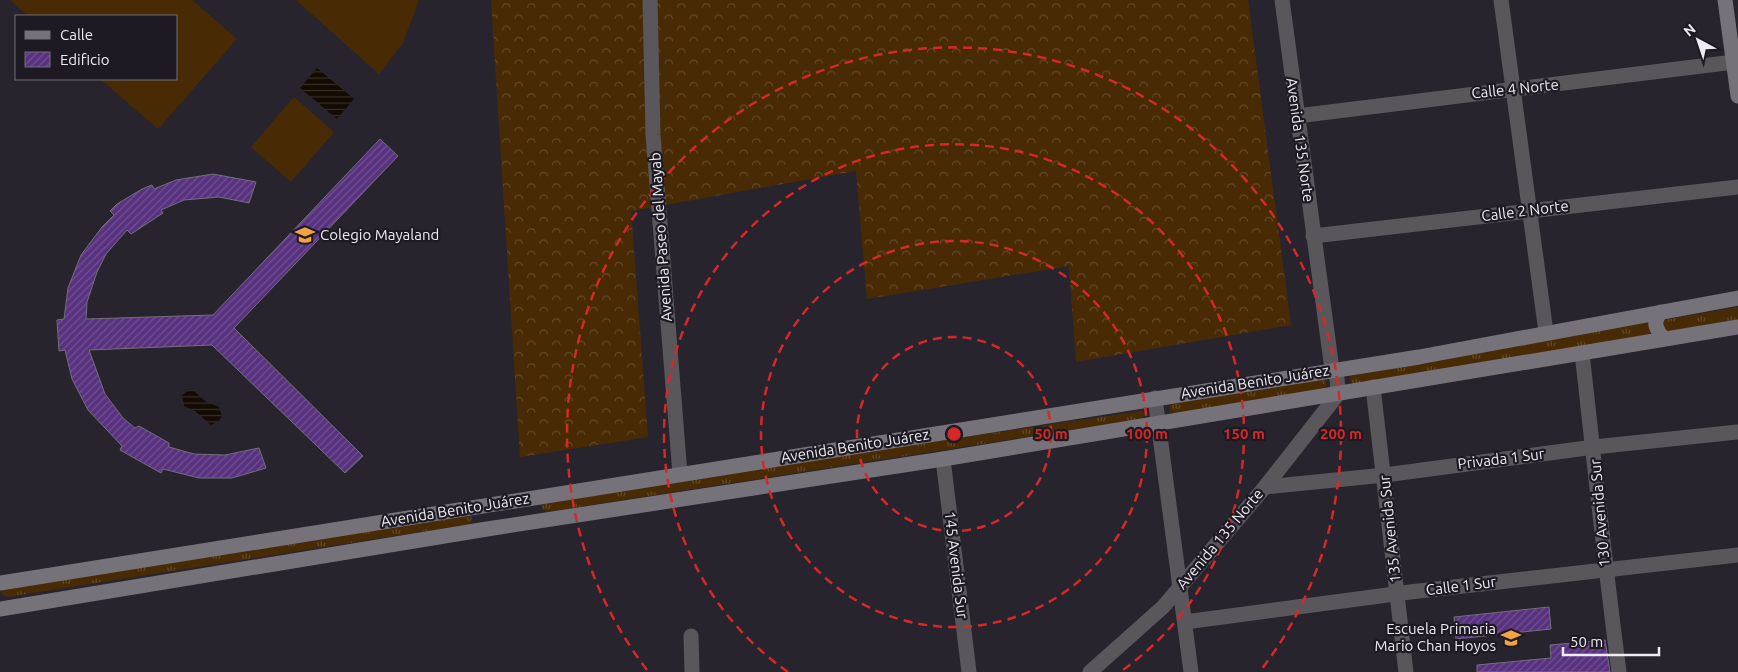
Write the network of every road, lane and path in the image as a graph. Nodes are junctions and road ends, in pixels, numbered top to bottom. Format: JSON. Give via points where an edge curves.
{"nodes":[{"id":1,"x":650,"y":0,"type":"edge"},
{"id":2,"x":1282,"y":0,"type":"edge"},
{"id":3,"x":1501,"y":0,"type":"edge"},
{"id":4,"x":1725,"y":0,"type":"edge"},
{"id":5,"x":1734,"y":62,"type":"junction"},
{"id":6,"x":1513,"y":90,"type":"junction"},
{"id":7,"x":1738,"y":96,"type":"edge"},
{"id":8,"x":1297,"y":116,"type":"junction"},
{"id":9,"x":1738,"y":187,"type":"edge"},
{"id":10,"x":1530,"y":210,"type":"junction"},
{"id":11,"x":1313,"y":236,"type":"junction"},
{"id":12,"x":1738,"y":298,"type":"edge"},
{"id":13,"x":1661,"y":312,"type":"junction"},
{"id":14,"x":1738,"y":327,"type":"edge"},
{"id":15,"x":1546,"y":332,"type":"junction"},
{"id":16,"x":1664,"y":339,"type":"junction"},
{"id":17,"x":1582,"y":354,"type":"junction"},
{"id":18,"x":1332,"y":370,"type":"junction"},
{"id":19,"x":1373,"y":387,"type":"junction"},
{"id":20,"x":1338,"y":394,"type":"junction"},
{"id":21,"x":1154,"y":398,"type":"junction"},
{"id":22,"x":1158,"y":422,"type":"junction"},
{"id":23,"x":1738,"y":432,"type":"edge"},
{"id":24,"x":1594,"y":447,"type":"junction"},
{"id":25,"x":943,"y":459,"type":"junction"},
{"id":26,"x":680,"y":474,"type":"junction"},
{"id":27,"x":1385,"y":475,"type":"junction"},
{"id":28,"x":1265,"y":486,"type":"junction"},
{"id":29,"x":1738,"y":555,"type":"edge"},
{"id":30,"x":1605,"y":569,"type":"junction"},
{"id":31,"x":0,"y":583,"type":"edge"},
{"id":32,"x":1180,"y":586,"type":"junction"},
{"id":33,"x":1396,"y":594,"type":"junction"},
{"id":34,"x":0,"y":609,"type":"edge"},
{"id":35,"x":1184,"y":622,"type":"junction"},
{"id":36,"x":691,"y":636,"type":"dead end"},
{"id":37,"x":692,"y":672,"type":"edge"},
{"id":38,"x":969,"y":672,"type":"edge"},
{"id":39,"x":1090,"y":672,"type":"edge"},
{"id":40,"x":1191,"y":672,"type":"edge"},
{"id":41,"x":1406,"y":672,"type":"edge"},
{"id":42,"x":1619,"y":672,"type":"edge"}],
"edges":[{"from":1,"to":26,"type":"street","name":"Avenida Paseo del Mayab","via":[[653,135]]},
{"from":2,"to":8,"type":"street","name":"Avenida 135 Norte"},
{"from":3,"to":6,"type":"street"},
{"from":4,"to":5,"type":"main road"},
{"from":5,"to":6,"type":"street","name":"Calle 4 Norte"},
{"from":5,"to":7,"type":"main road"},
{"from":6,"to":8,"type":"street","name":"Calle 4 Norte"},
{"from":6,"to":10,"type":"street"},
{"from":8,"to":11,"type":"street","name":"Avenida 135 Norte"},
{"from":9,"to":10,"type":"street","name":"Calle 2 Norte"},
{"from":10,"to":11,"type":"street","name":"Calle 2 Norte"},
{"from":10,"to":15,"type":"street"},
{"from":11,"to":18,"type":"street","name":"Avenida 135 Norte"},
{"from":12,"to":13,"type":"main road","name":"Avenida Benito Juárez"},
{"from":13,"to":15,"type":"main road","name":"Avenida Benito Juárez"},
{"from":13,"to":16,"type":"main road","via":[[1655,326]]},
{"from":14,"to":16,"type":"main road","name":"Avenida Benito Juárez"},
{"from":15,"to":18,"type":"main road","name":"Avenida Benito Juárez"},
{"from":16,"to":17,"type":"main road","name":"Avenida Benito Juárez"},
{"from":17,"to":19,"type":"main road","name":"Avenida Benito Juárez"},
{"from":17,"to":24,"type":"street","name":"130 Avenida Sur"},
{"from":18,"to":20,"type":"street","name":"Avenida 135 Norte"},
{"from":18,"to":21,"type":"main road","name":"Avenida Benito Juárez"},
{"from":19,"to":20,"type":"main road","name":"Avenida Benito Juárez"},
{"from":19,"to":27,"type":"street","name":"135 Avenida Sur"},
{"from":20,"to":22,"type":"main road","name":"Avenida Benito Juárez"},
{"from":20,"to":28,"type":"street","name":"Avenida 135 Norte"},
{"from":21,"to":22,"type":"street"},
{"from":21,"to":26,"type":"main road","name":"Avenida Benito Juárez"},
{"from":22,"to":25,"type":"main road","name":"Avenida Benito Juárez"},
{"from":22,"to":32,"type":"street"},
{"from":23,"to":24,"type":"street","name":"Privada 1 Sur"},
{"from":24,"to":27,"type":"street","name":"Privada 1 Sur"},
{"from":24,"to":30,"type":"street","name":"130 Avenida Sur"},
{"from":25,"to":34,"type":"main road","name":"Avenida Benito Juárez","via":[[487,529]]},
{"from":25,"to":38,"type":"street","name":"145 Avenida Sur"},
{"from":26,"to":31,"type":"main road","name":"Avenida Benito Juárez"},
{"from":27,"to":28,"type":"street","name":"Privada 1 Sur"},
{"from":27,"to":33,"type":"street","name":"135 Avenida Sur"},
{"from":28,"to":32,"type":"street","name":"Avenida 135 Norte"},
{"from":29,"to":30,"type":"street","name":"Calle 1 Sur"},
{"from":30,"to":33,"type":"street","name":"Calle 1 Sur"},
{"from":30,"to":42,"type":"street","name":"130 Avenida Sur"},
{"from":32,"to":35,"type":"street"},
{"from":32,"to":39,"type":"street","name":"Avenida 135 Norte","via":[[1163,607]]},
{"from":33,"to":35,"type":"street","name":"Calle 1 Sur"},
{"from":33,"to":41,"type":"street","name":"135 Avenida Sur"},
{"from":35,"to":40,"type":"street"},
{"from":36,"to":37,"type":"street"}]}
